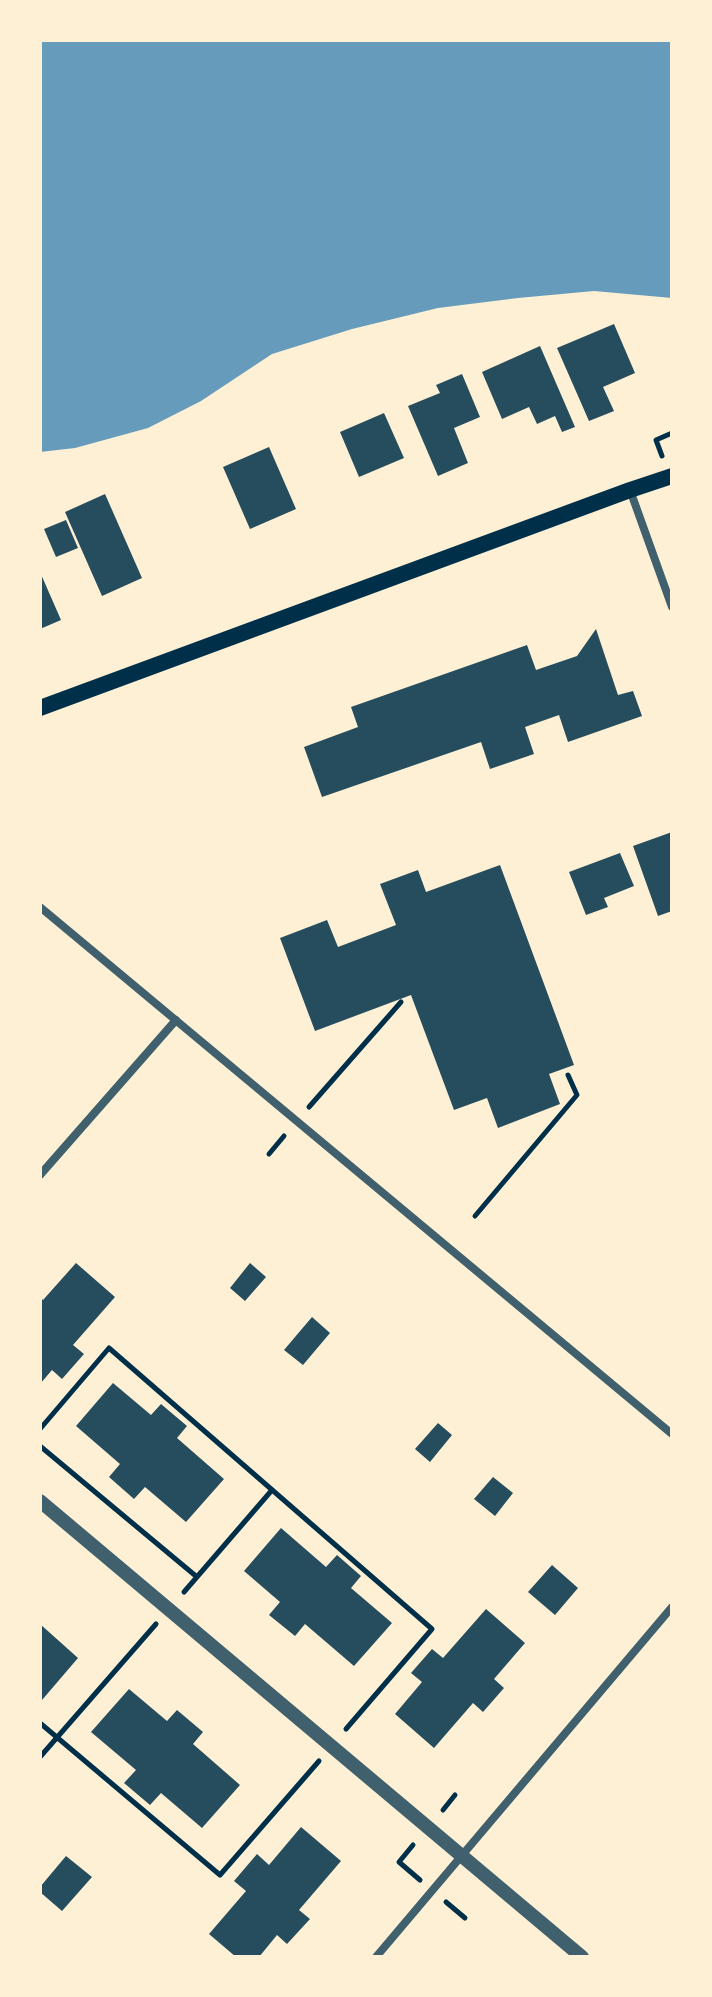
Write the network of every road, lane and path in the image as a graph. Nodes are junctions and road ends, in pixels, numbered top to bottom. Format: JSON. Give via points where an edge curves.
{"nodes":[{"id":1,"x":672,"y":433,"type":"edge"},
{"id":2,"x":656,"y":440,"type":"dead end"},
{"id":3,"x":672,"y":476,"type":"edge"},
{"id":4,"x":630,"y":490,"type":"junction"},
{"id":5,"x":672,"y":607,"type":"edge"},
{"id":6,"x":40,"y":708,"type":"edge"},
{"id":7,"x":40,"y":907,"type":"edge"},
{"id":8,"x":401,"y":1002,"type":"dead end"},
{"id":9,"x":176,"y":1020,"type":"junction"},
{"id":10,"x":568,"y":1075,"type":"dead end"},
{"id":11,"x":324,"y":1089,"type":"dead end"},
{"id":12,"x":40,"y":1175,"type":"edge"},
{"id":13,"x":475,"y":1216,"type":"dead end"},
{"id":14,"x":40,"y":1429,"type":"edge"},
{"id":15,"x":672,"y":1434,"type":"edge"},
{"id":16,"x":40,"y":1446,"type":"edge"},
{"id":17,"x":272,"y":1490,"type":"junction"},
{"id":18,"x":40,"y":1501,"type":"edge"},
{"id":19,"x":672,"y":1607,"type":"edge"},
{"id":20,"x":139,"y":1643,"type":"dead end"},
{"id":21,"x":358,"y":1714,"type":"dead end"},
{"id":22,"x":40,"y":1723,"type":"edge"},
{"id":23,"x":58,"y":1738,"type":"junction"},
{"id":24,"x":40,"y":1757,"type":"edge"},
{"id":25,"x":302,"y":1780,"type":"dead end"},
{"id":26,"x":463,"y":1856,"type":"junction"},
{"id":27,"x":376,"y":1957,"type":"edge"},
{"id":28,"x":582,"y":1957,"type":"edge"}],
"edges":[{"from":1,"to":2,"type":"path"},
{"from":3,"to":4,"type":"main road"},
{"from":4,"to":5,"type":"street"},
{"from":4,"to":6,"type":"main road"},
{"from":7,"to":9,"type":"street"},
{"from":8,"to":11,"type":"path"},
{"from":9,"to":12,"type":"street"},
{"from":9,"to":15,"type":"street"},
{"from":10,"to":13,"type":"path","via":[[577,1095]]},
{"from":14,"to":17,"type":"path","via":[[109,1348]]},
{"from":16,"to":17,"type":"path","via":[[197,1577]]},
{"from":17,"to":21,"type":"path","via":[[432,1629]]},
{"from":18,"to":26,"type":"street"},
{"from":19,"to":26,"type":"street"},
{"from":20,"to":23,"type":"path"},
{"from":22,"to":23,"type":"path"},
{"from":23,"to":24,"type":"path"},
{"from":23,"to":25,"type":"path","via":[[220,1875]]},
{"from":26,"to":27,"type":"street"},
{"from":26,"to":28,"type":"street"}]}
